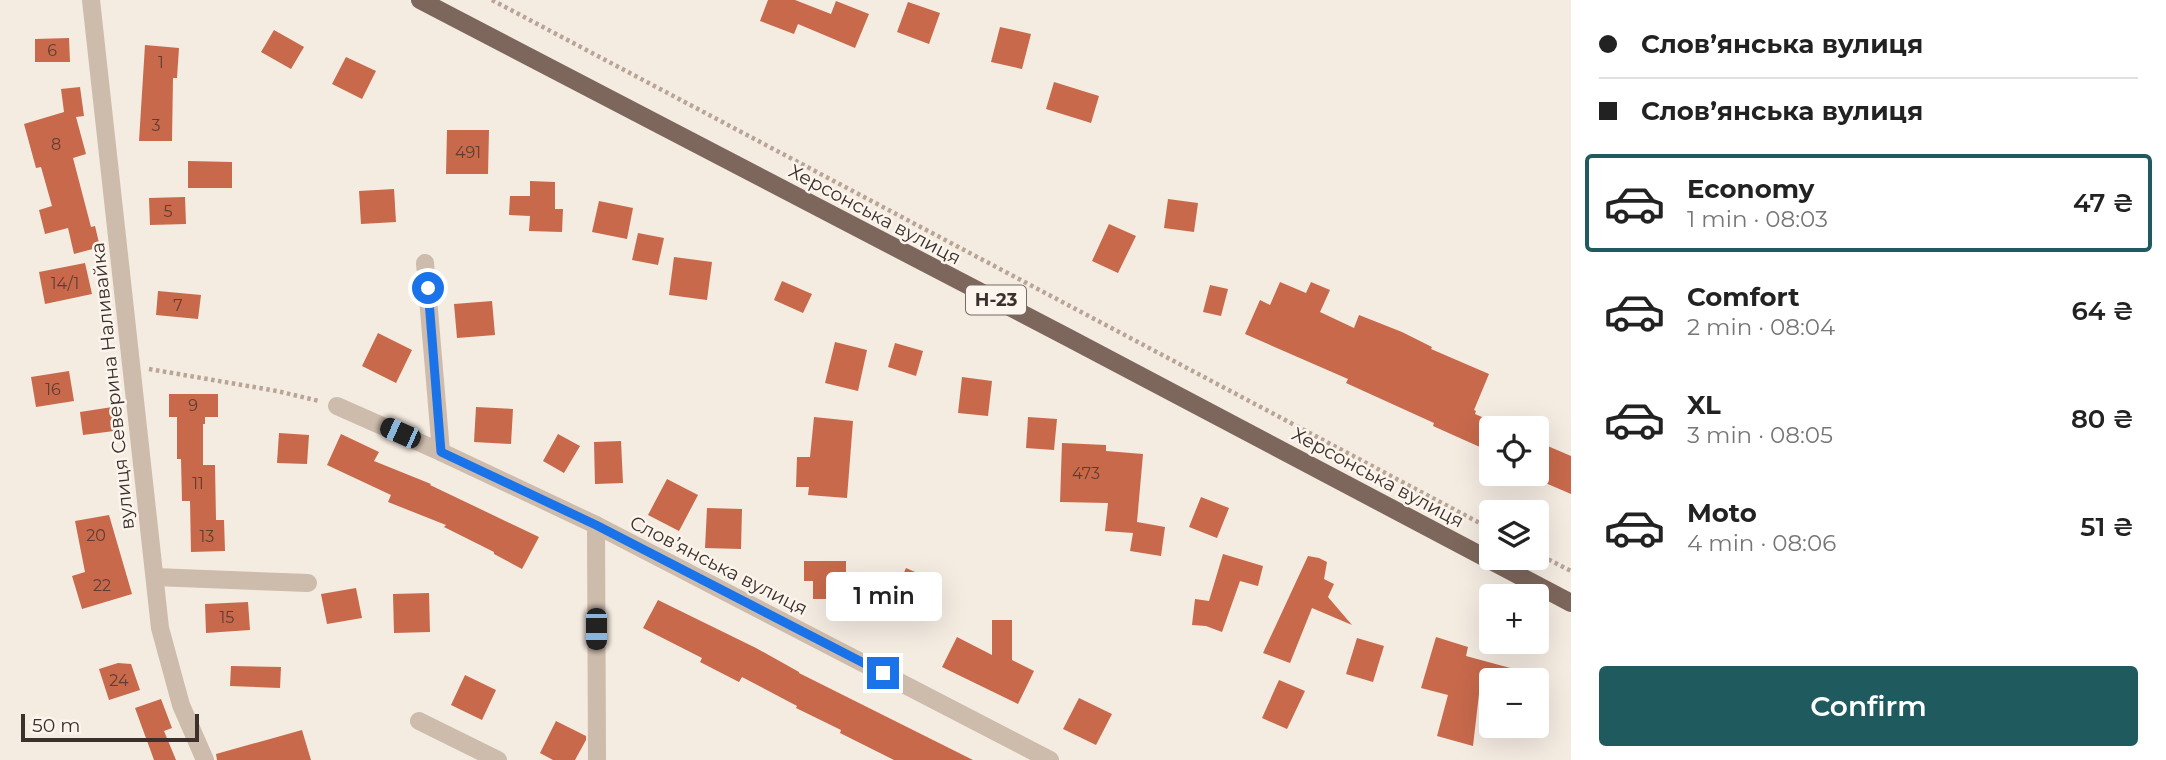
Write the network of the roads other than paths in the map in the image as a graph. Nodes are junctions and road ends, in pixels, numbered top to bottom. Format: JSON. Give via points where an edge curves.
{"nodes":[{"id":1,"x":91,"y":0,"type":"edge"},
{"id":2,"x":420,"y":0,"type":"edge"},
{"id":3,"x":425,"y":264,"type":"dead end"},
{"id":4,"x":337,"y":406,"type":"road end"},
{"id":5,"x":441,"y":452,"type":"junction"},
{"id":6,"x":596,"y":525,"type":"junction"},
{"id":7,"x":155,"y":577,"type":"junction"},
{"id":8,"x":308,"y":583,"type":"dead end"},
{"id":9,"x":1571,"y":603,"type":"edge"},
{"id":10,"x":419,"y":722,"type":"dead end"},
{"id":11,"x":205,"y":760,"type":"edge"},
{"id":12,"x":498,"y":760,"type":"edge"},
{"id":13,"x":597,"y":760,"type":"edge"},
{"id":14,"x":1050,"y":760,"type":"edge"}],
"edges":[{"from":1,"to":7,"type":"street","name":"вулиця Северина Наливайка"},
{"from":2,"to":9,"type":"main road","name":"Херсонська вулиця","number":"Н-23"},
{"from":3,"to":5,"type":"street"},
{"from":4,"to":5,"type":"street","name":"Словʼянська вулиця"},
{"from":5,"to":6,"type":"street","name":"Словʼянська вулиця"},
{"from":6,"to":13,"type":"street"},
{"from":6,"to":14,"type":"street","name":"Словʼянська вулиця"},
{"from":7,"to":8,"type":"street"},
{"from":7,"to":11,"type":"street","name":"вулиця Северина Наливайка","via":[[160,628],[181,705]]},
{"from":10,"to":12,"type":"street"}]}
